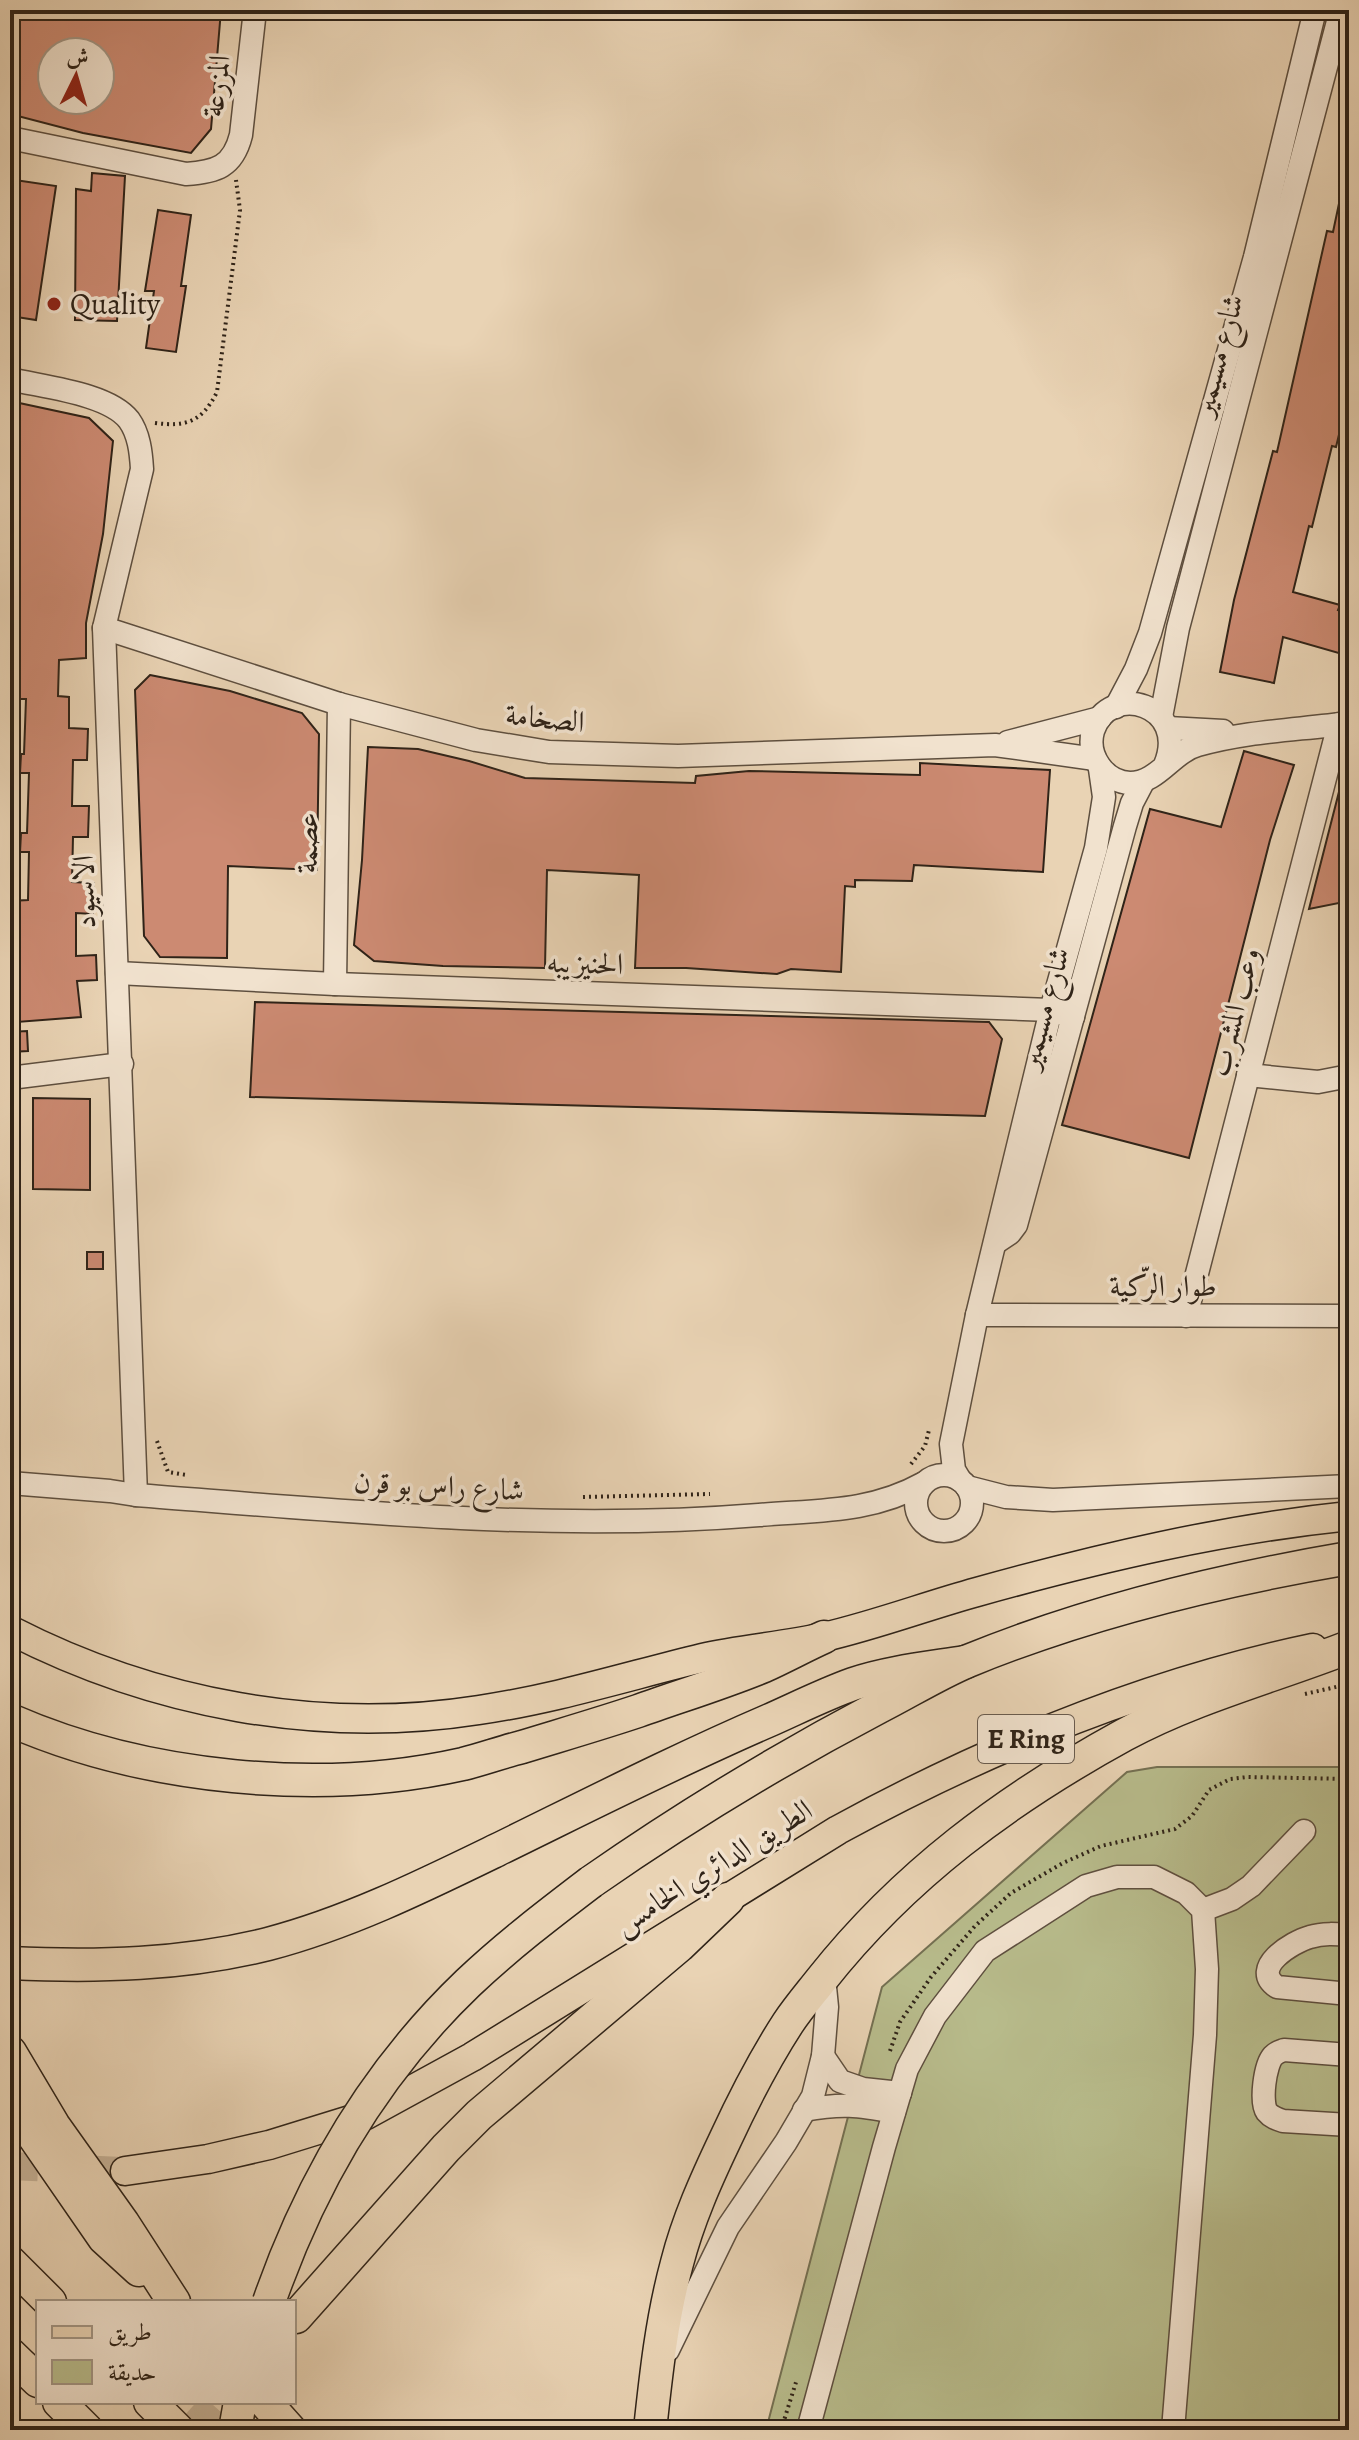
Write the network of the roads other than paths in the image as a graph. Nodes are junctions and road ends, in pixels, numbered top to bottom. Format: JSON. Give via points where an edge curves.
{"nodes":[{"id":1,"x":255,"y":10,"type":"edge"},
{"id":2,"x":1315,"y":10,"type":"edge"},
{"id":3,"x":1341,"y":10,"type":"edge"},
{"id":4,"x":1303,"y":62,"type":"junction"},
{"id":5,"x":1325,"y":69,"type":"junction"},
{"id":6,"x":10,"y":138,"type":"edge"},
{"id":7,"x":1264,"y":260,"type":"junction"},
{"id":8,"x":10,"y":379,"type":"edge"},
{"id":9,"x":104,"y":628,"type":"junction"},
{"id":10,"x":339,"y":704,"type":"junction"},
{"id":11,"x":1108,"y":712,"type":"junction"},
{"id":12,"x":1164,"y":722,"type":"junction"},
{"id":13,"x":1344,"y":723,"type":"edge"},
{"id":14,"x":1256,"y":732,"type":"junction"},
{"id":15,"x":995,"y":745,"type":"junction"},
{"id":16,"x":1098,"y":764,"type":"junction"},
{"id":17,"x":1165,"y":765,"type":"junction"},
{"id":18,"x":1143,"y":782,"type":"junction"},
{"id":19,"x":1088,"y":874,"type":"junction"},
{"id":20,"x":1111,"y":879,"type":"junction"},
{"id":21,"x":117,"y":973,"type":"junction"},
{"id":22,"x":335,"y":984,"type":"junction"},
{"id":23,"x":1051,"y":1010,"type":"junction"},
{"id":24,"x":1073,"y":1017,"type":"junction"},
{"id":25,"x":122,"y":1064,"type":"junction"},
{"id":26,"x":1248,"y":1075,"type":"junction"},
{"id":27,"x":1349,"y":1076,"type":"edge"},
{"id":28,"x":10,"y":1078,"type":"edge"},
{"id":29,"x":995,"y":1243,"type":"junction"},
{"id":30,"x":977,"y":1315,"type":"junction"},
{"id":31,"x":1186,"y":1316,"type":"junction"},
{"id":32,"x":1349,"y":1316,"type":"edge"},
{"id":33,"x":951,"y":1444,"type":"junction"},
{"id":34,"x":921,"y":1478,"type":"junction"},
{"id":35,"x":10,"y":1483,"type":"edge"},
{"id":36,"x":964,"y":1483,"type":"junction"},
{"id":37,"x":1349,"y":1486,"type":"edge"},
{"id":38,"x":136,"y":1495,"type":"junction"},
{"id":39,"x":865,"y":1506,"type":"junction"},
{"id":40,"x":1349,"y":1516,"type":"edge"},
{"id":41,"x":921,"y":1519,"type":"junction"},
{"id":42,"x":1349,"y":1558,"type":"edge"},
{"id":43,"x":10,"y":1630,"type":"edge"},
{"id":44,"x":824,"y":1637,"type":"junction"},
{"id":45,"x":1349,"y":1641,"type":"edge"},
{"id":46,"x":1349,"y":1647,"type":"edge"},
{"id":47,"x":965,"y":1662,"type":"junction"},
{"id":48,"x":10,"y":1720,"type":"edge"},
{"id":49,"x":1304,"y":1831,"type":"dead end"},
{"id":50,"x":728,"y":1899,"type":"junction"},
{"id":51,"x":1203,"y":1910,"type":"junction"},
{"id":52,"x":1349,"y":1935,"type":"edge"},
{"id":53,"x":10,"y":1963,"type":"edge"},
{"id":54,"x":824,"y":1977,"type":"junction"},
{"id":55,"x":1349,"y":1994,"type":"edge"},
{"id":56,"x":10,"y":2052,"type":"edge"},
{"id":57,"x":1349,"y":2055,"type":"edge"},
{"id":58,"x":823,"y":2056,"type":"junction"},
{"id":59,"x":10,"y":2102,"type":"edge"},
{"id":60,"x":897,"y":2102,"type":"junction"},
{"id":61,"x":804,"y":2110,"type":"junction"},
{"id":62,"x":1349,"y":2125,"type":"edge"},
{"id":63,"x":125,"y":2171,"type":"tunnel mouth"},
{"id":64,"x":10,"y":2262,"type":"edge"},
{"id":65,"x":48,"y":2300,"type":"edge"},
{"id":66,"x":172,"y":2300,"type":"edge"},
{"id":67,"x":173,"y":2300,"type":"edge"},
{"id":68,"x":283,"y":2300,"type":"edge"},
{"id":69,"x":292,"y":2300,"type":"edge"},
{"id":70,"x":10,"y":2354,"type":"edge"},
{"id":71,"x":656,"y":2373,"type":"junction"},
{"id":72,"x":36,"y":2379,"type":"edge"},
{"id":73,"x":61,"y":2404,"type":"edge"},
{"id":74,"x":152,"y":2404,"type":"edge"},
{"id":75,"x":240,"y":2404,"type":"edge"},
{"id":76,"x":267,"y":2404,"type":"edge"},
{"id":77,"x":87,"y":2430,"type":"edge"},
{"id":78,"x":178,"y":2430,"type":"edge"},
{"id":79,"x":235,"y":2430,"type":"edge"},
{"id":80,"x":290,"y":2430,"type":"edge"},
{"id":81,"x":650,"y":2430,"type":"edge"},
{"id":82,"x":808,"y":2430,"type":"edge"},
{"id":83,"x":1173,"y":2430,"type":"edge"}],
"edges":[{"from":1,"to":6,"type":"street","name":"المزرعة","via":[[237,151],[210,172],[186,174]]},
{"from":2,"to":4,"type":"street","name":"شارع مسيمير"},
{"from":3,"to":5,"type":"street","name":"شارع مسيمير"},
{"from":4,"to":5,"type":"street"},
{"from":4,"to":7,"type":"street","name":"شارع مسيمير"},
{"from":5,"to":7,"type":"street","name":"شارع مسيمير"},
{"from":7,"to":11,"type":"street","name":"شارع مسيمير","via":[[1150,633],[1136,669]]},
{"from":7,"to":12,"type":"street","name":"شارع مسيمير","via":[[1178,628]]},
{"from":8,"to":9,"type":"street","name":"الاسيود","via":[[94,398],[115,408],[139,441],[142,469]]},
{"from":9,"to":10,"type":"street","name":"الصخامة"},
{"from":9,"to":21,"type":"street","name":"الاسيود"},
{"from":10,"to":15,"type":"street","name":"الصخامة","via":[[476,740],[549,752],[678,756]]},
{"from":10,"to":22,"type":"street","name":"عصمة"},
{"from":11,"to":12,"type":"street","via":[[1140,705]]},
{"from":11,"to":15,"type":"street","name":"الصخامة"},
{"from":11,"to":16,"type":"street","via":[[1091,744]]},
{"from":12,"to":14,"type":"street"},
{"from":12,"to":17,"type":"street","via":[[1171,740]]},
{"from":13,"to":14,"type":"street"},
{"from":13,"to":26,"type":"street","name":"وعب المشرب"},
{"from":14,"to":17,"type":"street","via":[[1195,745]]},
{"from":15,"to":16,"type":"street","name":"الصخامة"},
{"from":16,"to":18,"type":"street","via":[[1118,781]]},
{"from":16,"to":19,"type":"street","name":"شارع مسيمير","via":[[1104,797]]},
{"from":17,"to":18,"type":"street"},
{"from":18,"to":20,"type":"street","name":"شارع مسيمير"},
{"from":19,"to":20,"type":"street"},
{"from":19,"to":23,"type":"street","name":"شارع مسيمير"},
{"from":20,"to":24,"type":"street","name":"شارع مسيمير"},
{"from":21,"to":22,"type":"street","name":"الحنيزيبه"},
{"from":21,"to":25,"type":"street","name":"الاسيود"},
{"from":22,"to":23,"type":"street","name":"الحنيزيبه"},
{"from":23,"to":24,"type":"street","name":"الحنيزيبه"},
{"from":23,"to":29,"type":"street","name":"شارع مسيمير"},
{"from":24,"to":29,"type":"street","name":"شارع مسيمير","via":[[1016,1225]]},
{"from":25,"to":28,"type":"street"},
{"from":25,"to":38,"type":"street","name":"الاسيود"},
{"from":26,"to":27,"type":"street","via":[[1318,1082]]},
{"from":26,"to":31,"type":"street","name":"وعب المشرب"},
{"from":29,"to":30,"type":"street","name":"شارع مسيمير"},
{"from":30,"to":31,"type":"street","name":"طوار الرّكية"},
{"from":30,"to":33,"type":"street","name":"شارع مسيمير"},
{"from":31,"to":32,"type":"street","name":"طوار الرّكية"},
{"from":33,"to":34,"type":"street","name":"شارع مسيمير"},
{"from":33,"to":36,"type":"street","name":"شارع مسيمير","via":[[954,1470]]},
{"from":34,"to":36,"type":"street","via":[[944,1475]]},
{"from":34,"to":39,"type":"street","name":"شارع راس بو قرن","via":[[895,1497]]},
{"from":34,"to":41,"type":"street","via":[[916,1501]]},
{"from":35,"to":38,"type":"street","name":"شارع راس بو قرن"},
{"from":36,"to":37,"type":"street","via":[[1006,1497],[1053,1500]]},
{"from":36,"to":41,"type":"street","via":[[972,1505],[964,1523],[937,1530]]},
{"from":38,"to":39,"type":"street","name":"شارع راس بو قرن","via":[[534,1522],[714,1519]]},
{"from":39,"to":41,"type":"street","name":"شارع راس بو قرن"},
{"from":40,"to":44,"type":"main road","via":[[1222,1533],[1035,1576]]},
{"from":42,"to":47,"type":"highway","via":[[1159,1599],[1057,1627]]},
{"from":43,"to":44,"type":"main road","via":[[81,1663],[203,1700],[292,1715],[363,1719],[478,1711],[705,1658]]},
{"from":44,"to":48,"type":"highway","via":[[764,1666],[595,1725],[463,1764],[400,1774],[320,1779],[208,1773],[83,1746]]},
{"from":45,"to":50,"type":"main road","name":"الطريق الدائري الخامس","number":"E Ring","via":[[1193,1677],[980,1757],[838,1830]]},
{"from":46,"to":54,"type":"highway","via":[[1162,1717],[1022,1796],[923,1870]]},
{"from":47,"to":53,"type":"highway","via":[[851,1685],[717,1743],[402,1895],[271,1943],[147,1964]]},
{"from":47,"to":68,"type":"highway","bridge":true,"via":[[749,1778],[641,1847],[468,1983],[416,2039],[348,2130],[285,2256]]},
{"from":49,"to":51,"type":"street","via":[[1251,1886]]},
{"from":50,"to":63,"type":"main road","name":"الطريق الدائري الخامس","via":[[472,2057],[366,2115],[269,2145]]},
{"from":50,"to":69,"type":"highway","via":[[479,2115]]},
{"from":51,"to":60,"type":"street","via":[[1186,1893],[1154,1877],[1117,1877],[1086,1886],[985,1951],[935,2016],[907,2069]]},
{"from":51,"to":83,"type":"street","via":[[1207,1969],[1201,2105]]},
{"from":52,"to":55,"type":"street","via":[[1303,1939],[1272,1961],[1267,1975],[1277,1987]]},
{"from":54,"to":58,"type":"street"},
{"from":54,"to":71,"type":"highway","via":[[789,2021],[751,2084],[693,2213],[677,2263]]},
{"from":56,"to":67,"type":"highway"},
{"from":57,"to":62,"type":"street","via":[[1277,2053],[1268,2066],[1264,2095],[1267,2112],[1274,2118]]},
{"from":58,"to":60,"type":"street","via":[[840,2081]]},
{"from":58,"to":61,"type":"street"},
{"from":59,"to":66,"type":"highway","via":[[104,2238]]},
{"from":60,"to":61,"type":"street"},
{"from":60,"to":82,"type":"street"},
{"from":61,"to":71,"type":"street","via":[[728,2227]]},
{"from":64,"to":65,"type":"highway"},
{"from":70,"to":72,"type":"highway"},
{"from":71,"to":81,"type":"highway"},
{"from":73,"to":77,"type":"highway"},
{"from":74,"to":78,"type":"highway"},
{"from":75,"to":79,"type":"highway"},
{"from":76,"to":80,"type":"highway"}]}
